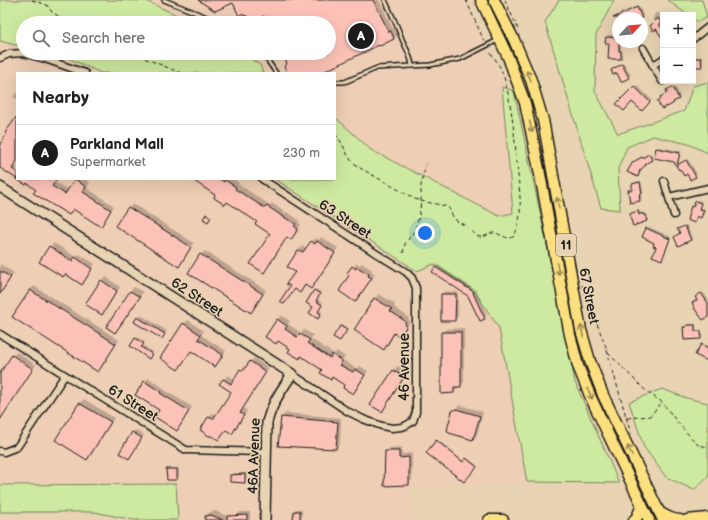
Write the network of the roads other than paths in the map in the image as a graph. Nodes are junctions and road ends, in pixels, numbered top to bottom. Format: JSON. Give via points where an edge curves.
{"nodes":[{"id":1,"x":164,"y":0,"type":"edge"},
{"id":2,"x":385,"y":0,"type":"edge"},
{"id":3,"x":481,"y":0,"type":"edge"},
{"id":4,"x":494,"y":0,"type":"edge"},
{"id":5,"x":204,"y":16,"type":"edge"},
{"id":6,"x":708,"y":27,"type":"edge"},
{"id":7,"x":696,"y":37,"type":"edge"},
{"id":8,"x":500,"y":39,"type":"junction"},
{"id":9,"x":643,"y":48,"type":"dead end"},
{"id":10,"x":16,"y":53,"type":"edge"},
{"id":11,"x":2,"y":57,"type":"edge"},
{"id":12,"x":48,"y":60,"type":"edge"},
{"id":13,"x":267,"y":60,"type":"edge"},
{"id":14,"x":660,"y":61,"type":"edge"},
{"id":15,"x":653,"y":65,"type":"junction"},
{"id":16,"x":412,"y":66,"type":"junction"},
{"id":17,"x":82,"y":72,"type":"edge"},
{"id":18,"x":275,"y":72,"type":"edge"},
{"id":19,"x":660,"y":77,"type":"edge"},
{"id":20,"x":336,"y":82,"type":"edge"},
{"id":21,"x":264,"y":180,"type":"edge"},
{"id":22,"x":664,"y":181,"type":"dead end"},
{"id":23,"x":0,"y":187,"type":"edge"},
{"id":24,"x":708,"y":188,"type":"edge"},
{"id":25,"x":669,"y":197,"type":"junction"},
{"id":26,"x":674,"y":215,"type":"dead end"},
{"id":27,"x":413,"y":280,"type":"joint"},
{"id":28,"x":0,"y":334,"type":"edge"},
{"id":29,"x":292,"y":374,"type":"junction"},
{"id":30,"x":65,"y":375,"type":"junction"},
{"id":31,"x":382,"y":426,"type":"joint"},
{"id":32,"x":2,"y":451,"type":"edge"},
{"id":33,"x":266,"y":452,"type":"junction"},
{"id":34,"x":641,"y":502,"type":"junction"},
{"id":35,"x":661,"y":516,"type":"edge"},
{"id":36,"x":708,"y":518,"type":"edge"},
{"id":37,"x":265,"y":520,"type":"edge"},
{"id":38,"x":489,"y":520,"type":"edge"},
{"id":39,"x":503,"y":520,"type":"edge"},
{"id":40,"x":634,"y":520,"type":"edge"},
{"id":41,"x":649,"y":520,"type":"edge"},
{"id":42,"x":680,"y":520,"type":"edge"},
{"id":43,"x":687,"y":520,"type":"edge"},
{"id":44,"x":696,"y":520,"type":"edge"}],
"edges":[{"from":1,"to":5,"type":"lane"},
{"from":2,"to":16,"type":"lane","via":[[411,56]]},
{"from":3,"to":8,"type":"main road","name":"67 Street","number":"11"},
{"from":35,"to":4,"type":"main road","name":"67 Street","number":"11","one_way":true,"via":[[603,395],[590,361],[581,330],[543,120],[531,80]]},
{"from":6,"to":7,"type":"street"},
{"from":8,"to":16,"type":"lane","via":[[460,60]]},
{"from":8,"to":34,"type":"main road","name":"67 Street","number":"11","one_way":true,"via":[[525,103],[578,366]]},
{"from":9,"to":15,"type":"street"},
{"from":10,"to":11,"type":"street"},
{"from":12,"to":17,"type":"street"},
{"from":13,"to":18,"type":"lane"},
{"from":14,"to":15,"type":"street"},
{"from":15,"to":19,"type":"street"},
{"from":16,"to":20,"type":"lane","via":[[377,68],[346,81]]},
{"from":21,"to":27,"type":"street","name":"63 Street","via":[[406,272]]},
{"from":22,"to":25,"type":"street"},
{"from":23,"to":29,"type":"street","name":"62 Street"},
{"from":24,"to":25,"type":"street"},
{"from":25,"to":26,"type":"street"},
{"from":27,"to":31,"type":"street","name":"46 Avenue","via":[[416,291],[416,412],[413,421],[407,425],[392,428]]},
{"from":28,"to":30,"type":"street","name":"61 Street"},
{"from":29,"to":31,"type":"street","name":"62 Street","via":[[347,411]]},
{"from":29,"to":33,"type":"street","name":"46A Avenue","via":[[270,410],[266,430]]},
{"from":30,"to":32,"type":"street","via":[[17,446]]},
{"from":30,"to":33,"type":"street","name":"61 Street","via":[[186,450]]},
{"from":33,"to":37,"type":"street","name":"46A Avenue"},
{"from":34,"to":40,"type":"main road"},
{"from":34,"to":41,"type":"main road","name":"67 Street","number":"11"},
{"from":35,"to":42,"type":"main road"},
{"from":36,"to":44,"type":"main road"},
{"from":38,"to":39,"type":"main road"},
{"from":43,"to":44,"type":"main road"}]}
